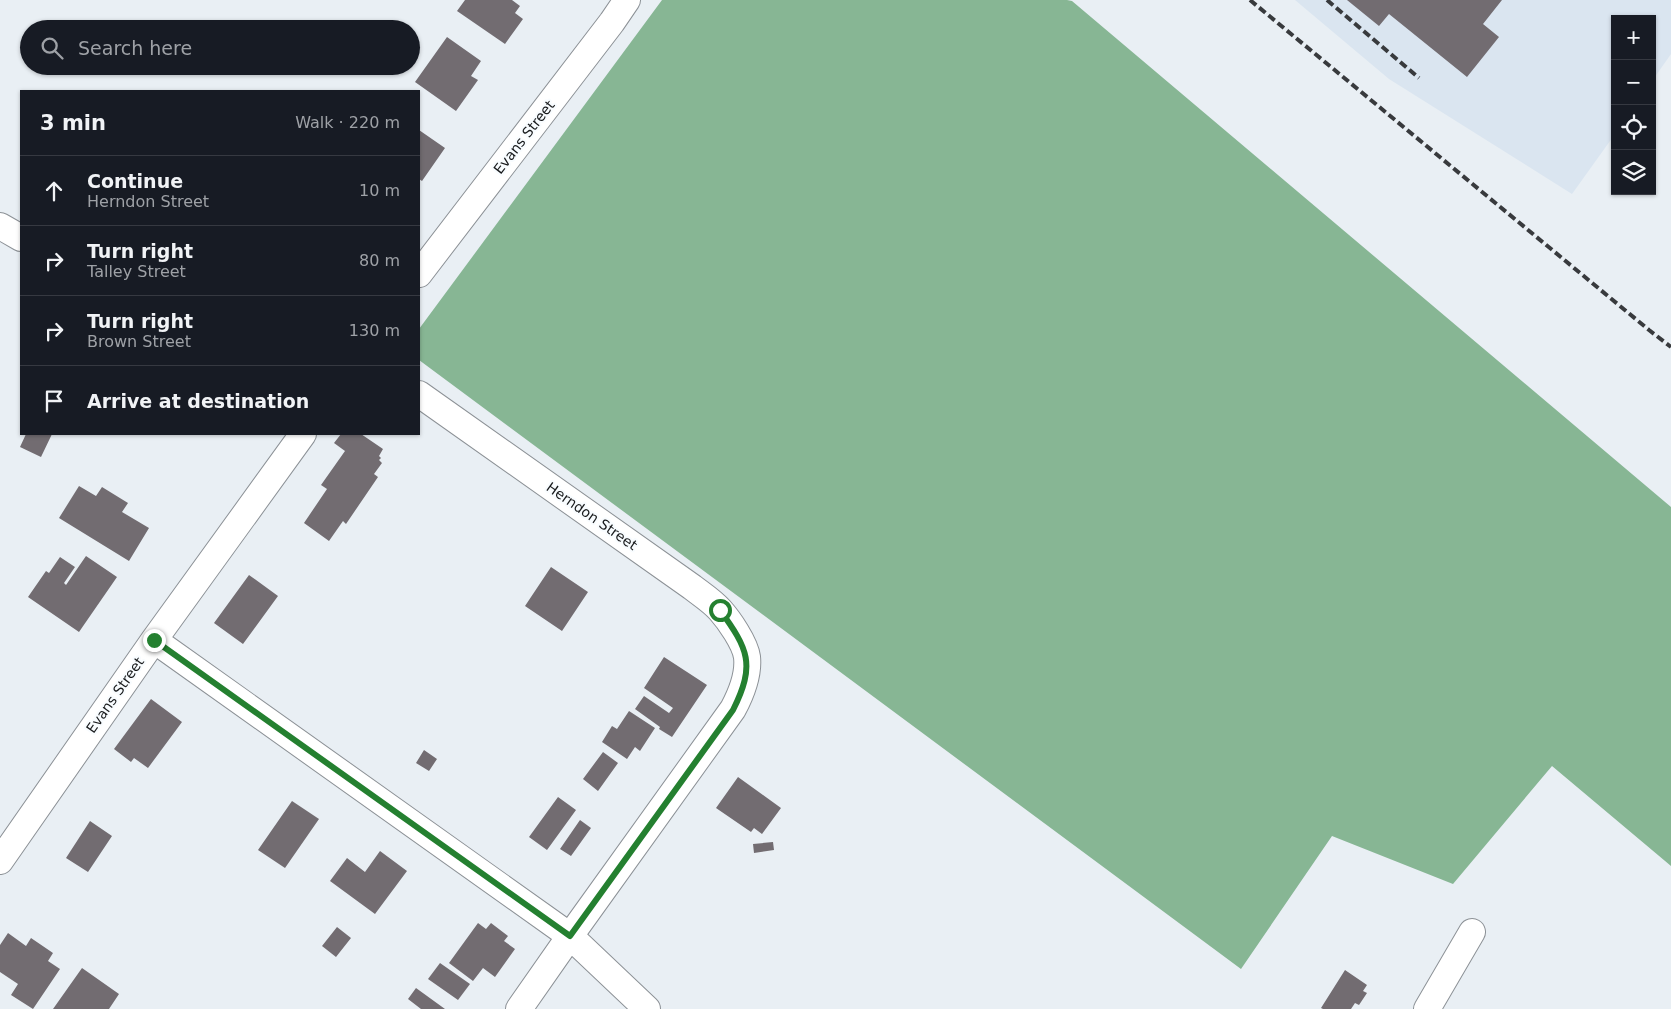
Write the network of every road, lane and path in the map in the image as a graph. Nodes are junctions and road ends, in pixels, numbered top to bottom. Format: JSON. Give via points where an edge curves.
{"nodes":[{"id":1,"x":627,"y":0,"type":"edge"},
{"id":2,"x":0,"y":226,"type":"edge"},
{"id":3,"x":20,"y":237,"type":"edge"},
{"id":4,"x":420,"y":273,"type":"edge"},
{"id":5,"x":420,"y":395,"type":"edge"},
{"id":6,"x":302,"y":435,"type":"edge"},
{"id":7,"x":154,"y":640,"type":"junction"},
{"id":8,"x":0,"y":861,"type":"edge"},
{"id":9,"x":1472,"y":932,"type":"dead end"},
{"id":10,"x":570,"y":936,"type":"junction"},
{"id":11,"x":519,"y":1009,"type":"edge"},
{"id":12,"x":647,"y":1009,"type":"edge"},
{"id":13,"x":1427,"y":1009,"type":"edge"}],
"edges":[{"from":1,"to":4,"type":"street","name":"Evans Street"},
{"from":2,"to":3,"type":"street"},
{"from":5,"to":10,"type":"street","name":"Herndon Street","via":[[692,587],[720,610],[738,635],[747,656],[742,691],[733,710]]},
{"from":6,"to":7,"type":"street","name":"Evans Street"},
{"from":7,"to":8,"type":"street","name":"Evans Street"},
{"from":7,"to":10,"type":"street"},
{"from":9,"to":13,"type":"street"},
{"from":10,"to":11,"type":"street"},
{"from":10,"to":12,"type":"street"}]}
